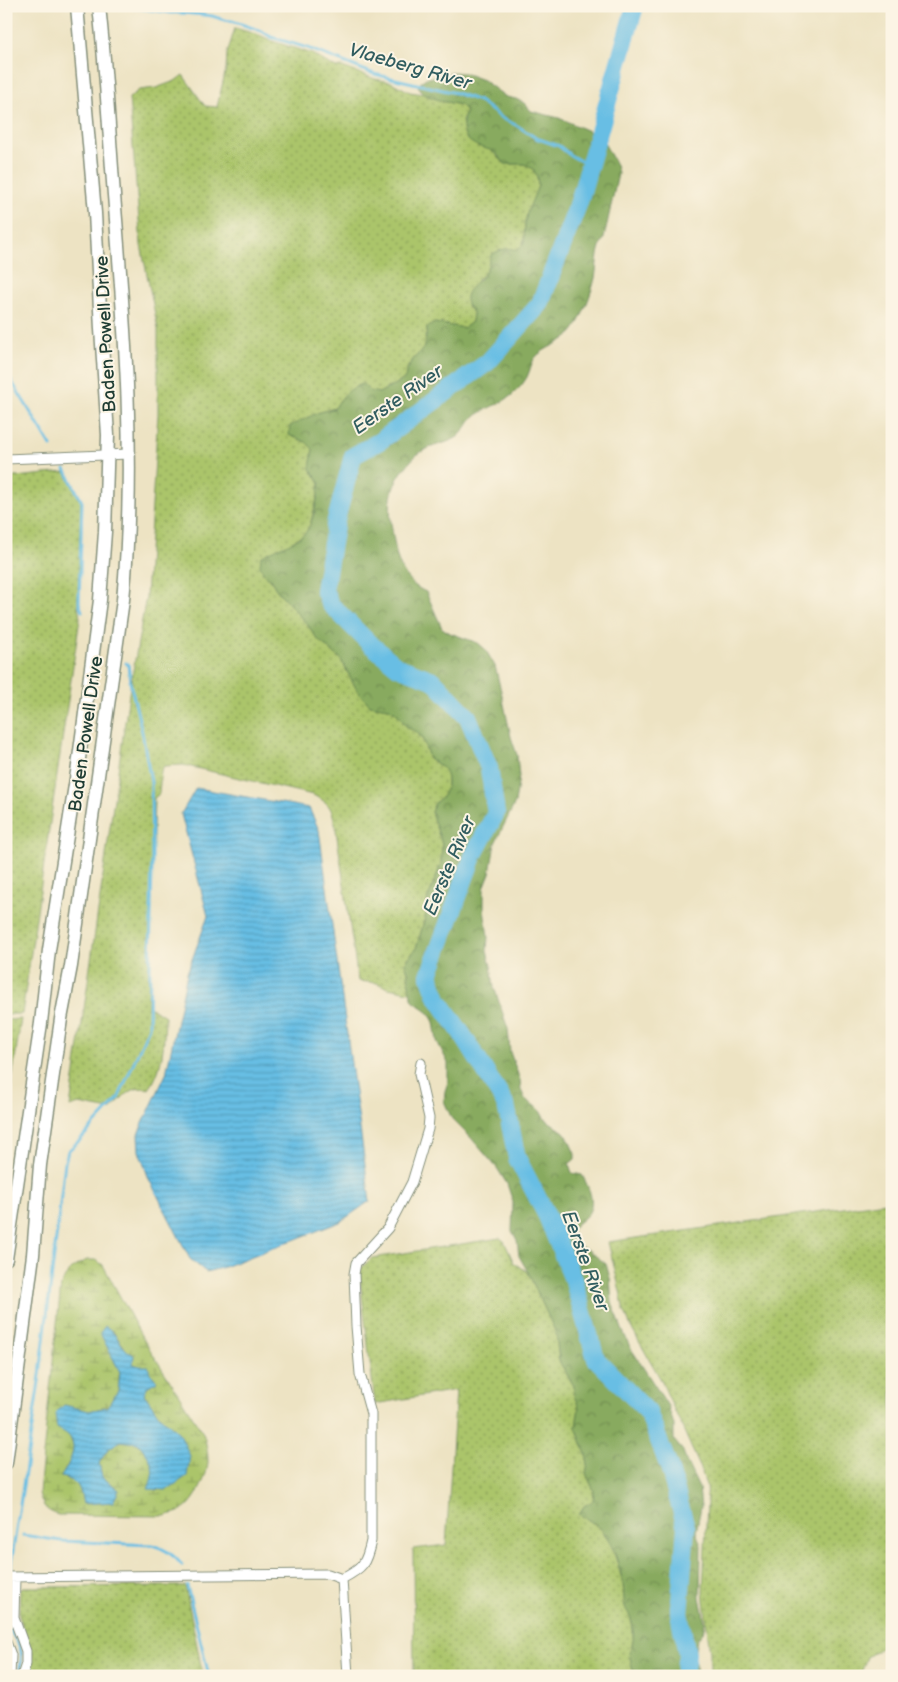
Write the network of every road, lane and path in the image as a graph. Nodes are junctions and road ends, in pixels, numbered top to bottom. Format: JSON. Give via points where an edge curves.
{"nodes":[{"id":1,"x":77,"y":6,"type":"edge"},
{"id":2,"x":99,"y":6,"type":"edge"},
{"id":3,"x":128,"y":454,"type":"junction"},
{"id":4,"x":108,"y":455,"type":"junction"},
{"id":5,"x":6,"y":459,"type":"edge"},
{"id":6,"x":421,"y":1063,"type":"dead end"},
{"id":7,"x":6,"y":1259,"type":"edge"},
{"id":8,"x":6,"y":1463,"type":"edge"},
{"id":9,"x":10,"y":1577,"type":"edge"},
{"id":10,"x":342,"y":1579,"type":"junction"},
{"id":11,"x":6,"y":1642,"type":"edge"},
{"id":12,"x":10,"y":1676,"type":"edge"},
{"id":13,"x":22,"y":1676,"type":"edge"},
{"id":14,"x":348,"y":1676,"type":"edge"}],
"edges":[{"from":1,"to":4,"type":"main road","name":"Baden Powell Drive","via":[[95,213]]},
{"from":2,"to":3,"type":"main road","name":"Baden Powell Drive","via":[[120,261]]},
{"from":3,"to":4,"type":"street"},
{"from":3,"to":8,"type":"main road","name":"Baden Powell Drive","via":[[128,543],[123,600],[40,1165],[33,1255]]},
{"from":4,"to":5,"type":"street"},
{"from":4,"to":7,"type":"main road","name":"Baden Powell Drive","via":[[100,600]]},
{"from":6,"to":10,"type":"street","via":[[420,1074],[430,1118],[412,1182],[388,1228],[361,1256],[355,1268],[360,1374],[371,1414],[371,1541],[366,1560],[354,1573]]},
{"from":9,"to":10,"type":"street","via":[[328,1574]]},
{"from":9,"to":13,"type":"street","via":[[14,1618],[26,1651]]},
{"from":10,"to":14,"type":"street"},
{"from":11,"to":12,"type":"street","via":[[11,1655]]}]}
